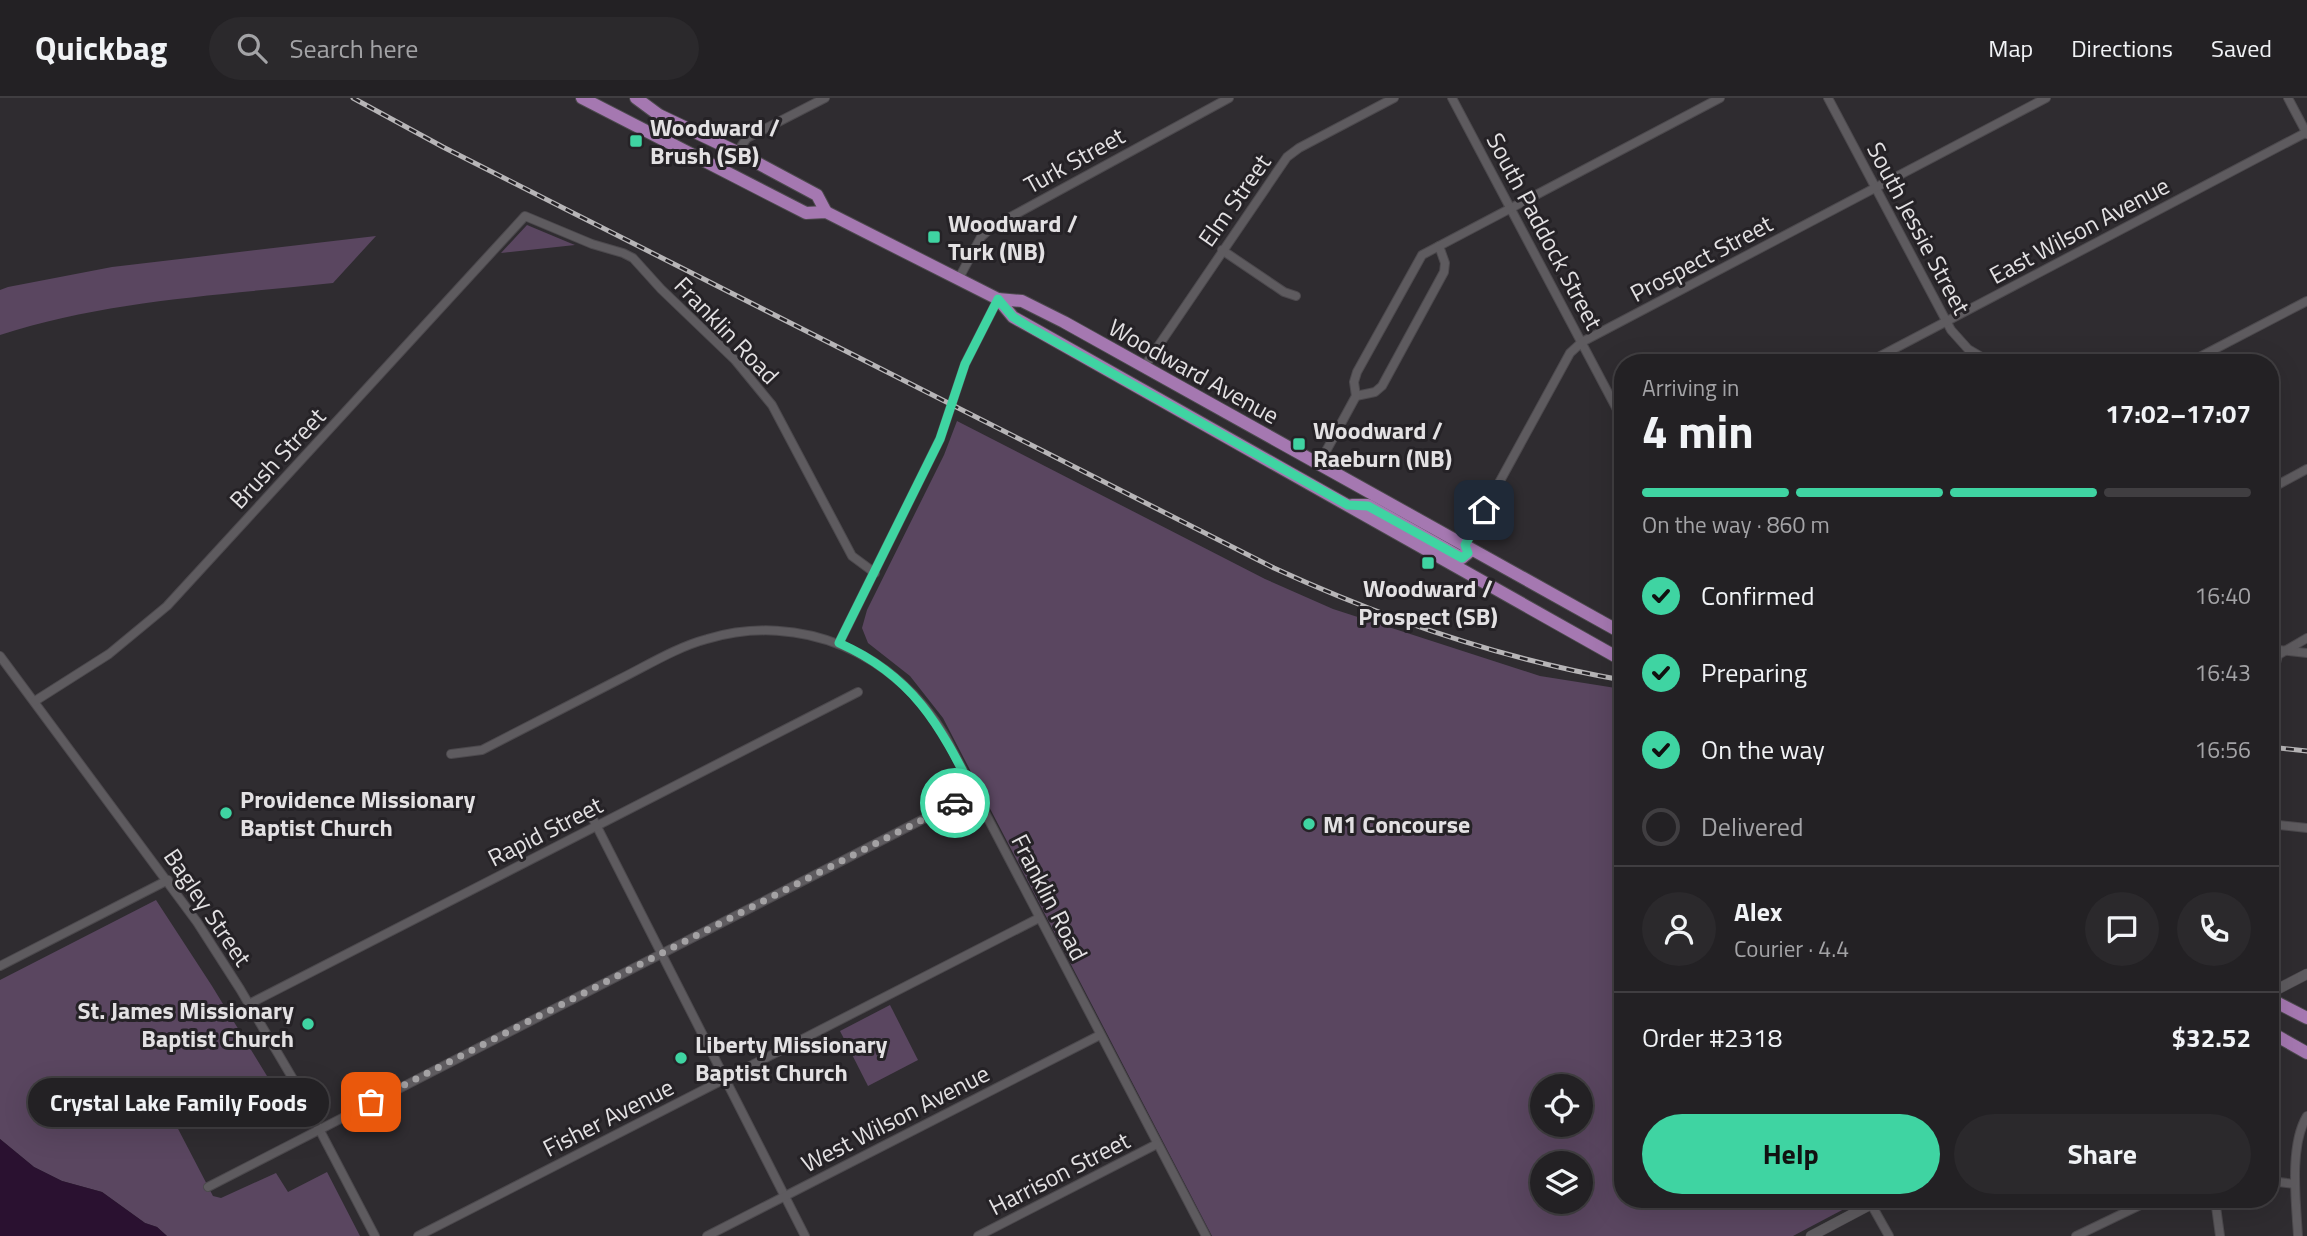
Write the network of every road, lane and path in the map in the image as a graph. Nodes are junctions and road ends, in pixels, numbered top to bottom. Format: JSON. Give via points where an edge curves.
{"nodes":[{"id":1,"x":582,"y":98,"type":"edge"},
{"id":2,"x":636,"y":98,"type":"edge"},
{"id":3,"x":803,"y":98,"type":"edge"},
{"id":4,"x":825,"y":98,"type":"edge"},
{"id":5,"x":1229,"y":98,"type":"edge"},
{"id":6,"x":1394,"y":98,"type":"edge"},
{"id":7,"x":1452,"y":98,"type":"edge"},
{"id":8,"x":1720,"y":98,"type":"edge"},
{"id":9,"x":1828,"y":98,"type":"edge"},
{"id":10,"x":2046,"y":98,"type":"edge"},
{"id":11,"x":2288,"y":98,"type":"edge"},
{"id":12,"x":808,"y":107,"type":"junction"},
{"id":13,"x":2307,"y":133,"type":"edge"},
{"id":14,"x":737,"y":152,"type":"junction"},
{"id":15,"x":1876,"y":188,"type":"junction"},
{"id":16,"x":1511,"y":208,"type":"junction"},
{"id":17,"x":826,"y":212,"type":"junction"},
{"id":18,"x":526,"y":216,"type":"joint"},
{"id":19,"x":1439,"y":246,"type":"junction"},
{"id":20,"x":1223,"y":250,"type":"junction"},
{"id":21,"x":959,"y":278,"type":"junction"},
{"id":22,"x":1296,"y":296,"type":"dead end"},
{"id":23,"x":998,"y":299,"type":"junction"},
{"id":24,"x":2307,"y":301,"type":"edge"},
{"id":25,"x":1946,"y":322,"type":"junction"},
{"id":26,"x":1582,"y":342,"type":"junction"},
{"id":27,"x":1884,"y":354,"type":"edge"},
{"id":28,"x":1976,"y":354,"type":"edge"},
{"id":29,"x":2205,"y":354,"type":"edge"},
{"id":30,"x":1144,"y":367,"type":"junction"},
{"id":31,"x":1356,"y":396,"type":"junction"},
{"id":32,"x":1614,"y":404,"type":"edge"},
{"id":33,"x":1241,"y":445,"type":"junction"},
{"id":34,"x":1319,"y":464,"type":"junction"},
{"id":35,"x":2307,"y":469,"type":"edge"},
{"id":36,"x":2279,"y":484,"type":"edge"},
{"id":37,"x":1348,"y":505,"type":"junction"},
{"id":38,"x":1465,"y":545,"type":"junction"},
{"id":39,"x":875,"y":573,"type":"junction"},
{"id":40,"x":1614,"y":629,"type":"edge"},
{"id":41,"x":2307,"y":638,"type":"edge"},
{"id":42,"x":839,"y":643,"type":"junction"},
{"id":43,"x":2279,"y":650,"type":"edge"},
{"id":44,"x":2284,"y":650,"type":"junction"},
{"id":45,"x":2307,"y":653,"type":"edge"},
{"id":46,"x":1614,"y":655,"type":"edge"},
{"id":47,"x":0,"y":656,"type":"edge"},
{"id":48,"x":2279,"y":656,"type":"edge"},
{"id":49,"x":858,"y":692,"type":"dead end"},
{"id":50,"x":35,"y":701,"type":"junction"},
{"id":51,"x":451,"y":754,"type":"dead end"},
{"id":52,"x":974,"y":793,"type":"junction"},
{"id":53,"x":591,"y":815,"type":"dead end"},
{"id":54,"x":2279,"y":825,"type":"edge"},
{"id":55,"x":597,"y":826,"type":"junction"},
{"id":56,"x":2307,"y":828,"type":"edge"},
{"id":57,"x":168,"y":880,"type":"junction"},
{"id":58,"x":1039,"y":918,"type":"junction"},
{"id":59,"x":661,"y":953,"type":"junction"},
{"id":60,"x":0,"y":966,"type":"edge"},
{"id":61,"x":2307,"y":974,"type":"edge"},
{"id":62,"x":2279,"y":988,"type":"edge"},
{"id":63,"x":249,"y":1004,"type":"junction"},
{"id":64,"x":2279,"y":1004,"type":"edge"},
{"id":65,"x":2307,"y":1018,"type":"edge"},
{"id":66,"x":1100,"y":1035,"type":"junction"},
{"id":67,"x":2279,"y":1037,"type":"edge"},
{"id":68,"x":2307,"y":1054,"type":"edge"},
{"id":69,"x":725,"y":1079,"type":"junction"},
{"id":70,"x":2307,"y":1116,"type":"edge"},
{"id":71,"x":320,"y":1128,"type":"junction"},
{"id":72,"x":1157,"y":1144,"type":"junction"},
{"id":73,"x":2279,"y":1182,"type":"edge"},
{"id":74,"x":2295,"y":1184,"type":"junction"},
{"id":75,"x":208,"y":1187,"type":"dead end"},
{"id":76,"x":785,"y":1196,"type":"junction"},
{"id":77,"x":1864,"y":1208,"type":"edge"},
{"id":78,"x":1873,"y":1208,"type":"edge"},
{"id":79,"x":2134,"y":1208,"type":"edge"},
{"id":80,"x":2217,"y":1208,"type":"edge"},
{"id":81,"x":2301,"y":1234,"type":"edge"},
{"id":82,"x":375,"y":1236,"type":"edge"},
{"id":83,"x":418,"y":1236,"type":"edge"},
{"id":84,"x":707,"y":1236,"type":"edge"},
{"id":85,"x":805,"y":1236,"type":"edge"},
{"id":86,"x":978,"y":1236,"type":"edge"},
{"id":87,"x":1206,"y":1236,"type":"edge"},
{"id":88,"x":1811,"y":1236,"type":"edge"},
{"id":89,"x":1889,"y":1236,"type":"edge"},
{"id":90,"x":2076,"y":1236,"type":"edge"},
{"id":91,"x":2220,"y":1236,"type":"edge"}],
"edges":[{"from":1,"to":17,"type":"main road","name":"Woodward Avenue","via":[[806,213]]},
{"from":2,"to":14,"type":"main road","name":"Woodward Avenue","via":[[659,115]]},
{"from":3,"to":12,"type":"street"},
{"from":4,"to":12,"type":"street"},
{"from":5,"to":21,"type":"street","name":"Turk Street","via":[[989,229]]},
{"from":6,"to":20,"type":"street","name":"Elm Street","via":[[1290,154]]},
{"from":7,"to":16,"type":"street","name":"South Paddock Street"},
{"from":8,"to":16,"type":"street"},
{"from":9,"to":15,"type":"street","name":"South Jessie Street"},
{"from":10,"to":15,"type":"street","name":"Prospect Street"},
{"from":11,"to":13,"type":"street"},
{"from":12,"to":14,"type":"street","via":[[747,138]]},
{"from":13,"to":25,"type":"street","name":"East Wilson Avenue"},
{"from":14,"to":17,"type":"main road","name":"Woodward Avenue","via":[[817,195]]},
{"from":15,"to":25,"type":"street","name":"South Jessie Street"},
{"from":15,"to":26,"type":"street","name":"Prospect Street"},
{"from":16,"to":19,"type":"street"},
{"from":16,"to":26,"type":"street","name":"South Paddock Street"},
{"from":17,"to":21,"type":"main road","name":"Woodward Avenue"},
{"from":18,"to":39,"type":"street","name":"Franklin Road","via":[[633,258],[757,384],[849,551]]},
{"from":18,"to":50,"type":"street","name":"Brush Street","via":[[167,606],[109,654]]},
{"from":19,"to":31,"type":"street","via":[[1417,261],[1355,375]]},
{"from":19,"to":31,"type":"street","via":[[1444,272],[1382,386]]},
{"from":20,"to":22,"type":"street"},
{"from":20,"to":30,"type":"street","name":"Elm Street"},
{"from":21,"to":23,"type":"main road","name":"Woodward Avenue"},
{"from":23,"to":30,"type":"main road","name":"Woodward Avenue","via":[[1022,301]]},
{"from":23,"to":33,"type":"main road","name":"Woodward Avenue","via":[[1021,322]]},
{"from":23,"to":39,"type":"street","via":[[965,364],[937,446]]},
{"from":24,"to":29,"type":"street"},
{"from":25,"to":27,"type":"street","name":"East Wilson Avenue"},
{"from":25,"to":28,"type":"street","name":"South Jessie Street"},
{"from":26,"to":32,"type":"street","name":"South Paddock Street"},
{"from":26,"to":38,"type":"street","name":"Prospect Street","via":[[1570,353]]},
{"from":30,"to":34,"type":"main road","name":"Woodward Avenue"},
{"from":31,"to":34,"type":"street"},
{"from":33,"to":34,"type":"main road","via":[[1240,438],[1248,434],[1307,467]]},
{"from":33,"to":37,"type":"main road","name":"Woodward Avenue"},
{"from":34,"to":38,"type":"main road","name":"Woodward Avenue"},
{"from":35,"to":36,"type":"street"},
{"from":37,"to":38,"type":"main road","via":[[1368,506],[1462,558],[1468,553]]},
{"from":37,"to":46,"type":"main road","name":"Woodward Avenue"},
{"from":38,"to":40,"type":"main road","name":"Woodward Avenue"},
{"from":39,"to":42,"type":"street"},
{"from":41,"to":44,"type":"street"},
{"from":42,"to":51,"type":"street","name":"Franklin Road","via":[[769,630],[705,639],[482,750]]},
{"from":42,"to":52,"type":"street","name":"Franklin Road","via":[[882,666],[918,698],[940,728]]},
{"from":43,"to":44,"type":"street"},
{"from":44,"to":45,"type":"street"},
{"from":44,"to":48,"type":"street"},
{"from":47,"to":50,"type":"street","name":"Bagley Street"},
{"from":49,"to":55,"type":"street","name":"Rapid Street"},
{"from":50,"to":57,"type":"street","name":"Bagley Street"},
{"from":52,"to":58,"type":"street","name":"Franklin Road"},
{"from":52,"to":59,"type":"street"},
{"from":53,"to":55,"type":"street"},
{"from":54,"to":56,"type":"street"},
{"from":55,"to":59,"type":"street"},
{"from":55,"to":63,"type":"street","name":"Rapid Street"},
{"from":57,"to":60,"type":"street"},
{"from":57,"to":63,"type":"street","name":"Bagley Street"},
{"from":58,"to":66,"type":"street","name":"Franklin Road"},
{"from":58,"to":69,"type":"street","name":"Fisher Avenue"},
{"from":59,"to":69,"type":"street"},
{"from":59,"to":71,"type":"street"},
{"from":61,"to":62,"type":"street"},
{"from":63,"to":71,"type":"street","name":"Bagley Street"},
{"from":64,"to":65,"type":"main road"},
{"from":66,"to":72,"type":"street","name":"Franklin Road"},
{"from":66,"to":76,"type":"street","name":"West Wilson Avenue"},
{"from":67,"to":68,"type":"main road"},
{"from":69,"to":76,"type":"street"},
{"from":69,"to":83,"type":"street","name":"Fisher Avenue"},
{"from":70,"to":74,"type":"street","via":[[2300,1134]]},
{"from":71,"to":75,"type":"street"},
{"from":71,"to":82,"type":"street","name":"Bagley Street"},
{"from":72,"to":86,"type":"street","name":"Harrison Street"},
{"from":72,"to":87,"type":"street","name":"Franklin Road"},
{"from":73,"to":74,"type":"street"},
{"from":74,"to":81,"type":"street"},
{"from":76,"to":84,"type":"street","name":"West Wilson Avenue"},
{"from":76,"to":85,"type":"street"},
{"from":77,"to":88,"type":"street"},
{"from":78,"to":89,"type":"street"},
{"from":79,"to":90,"type":"street"},
{"from":80,"to":91,"type":"street"}]}
